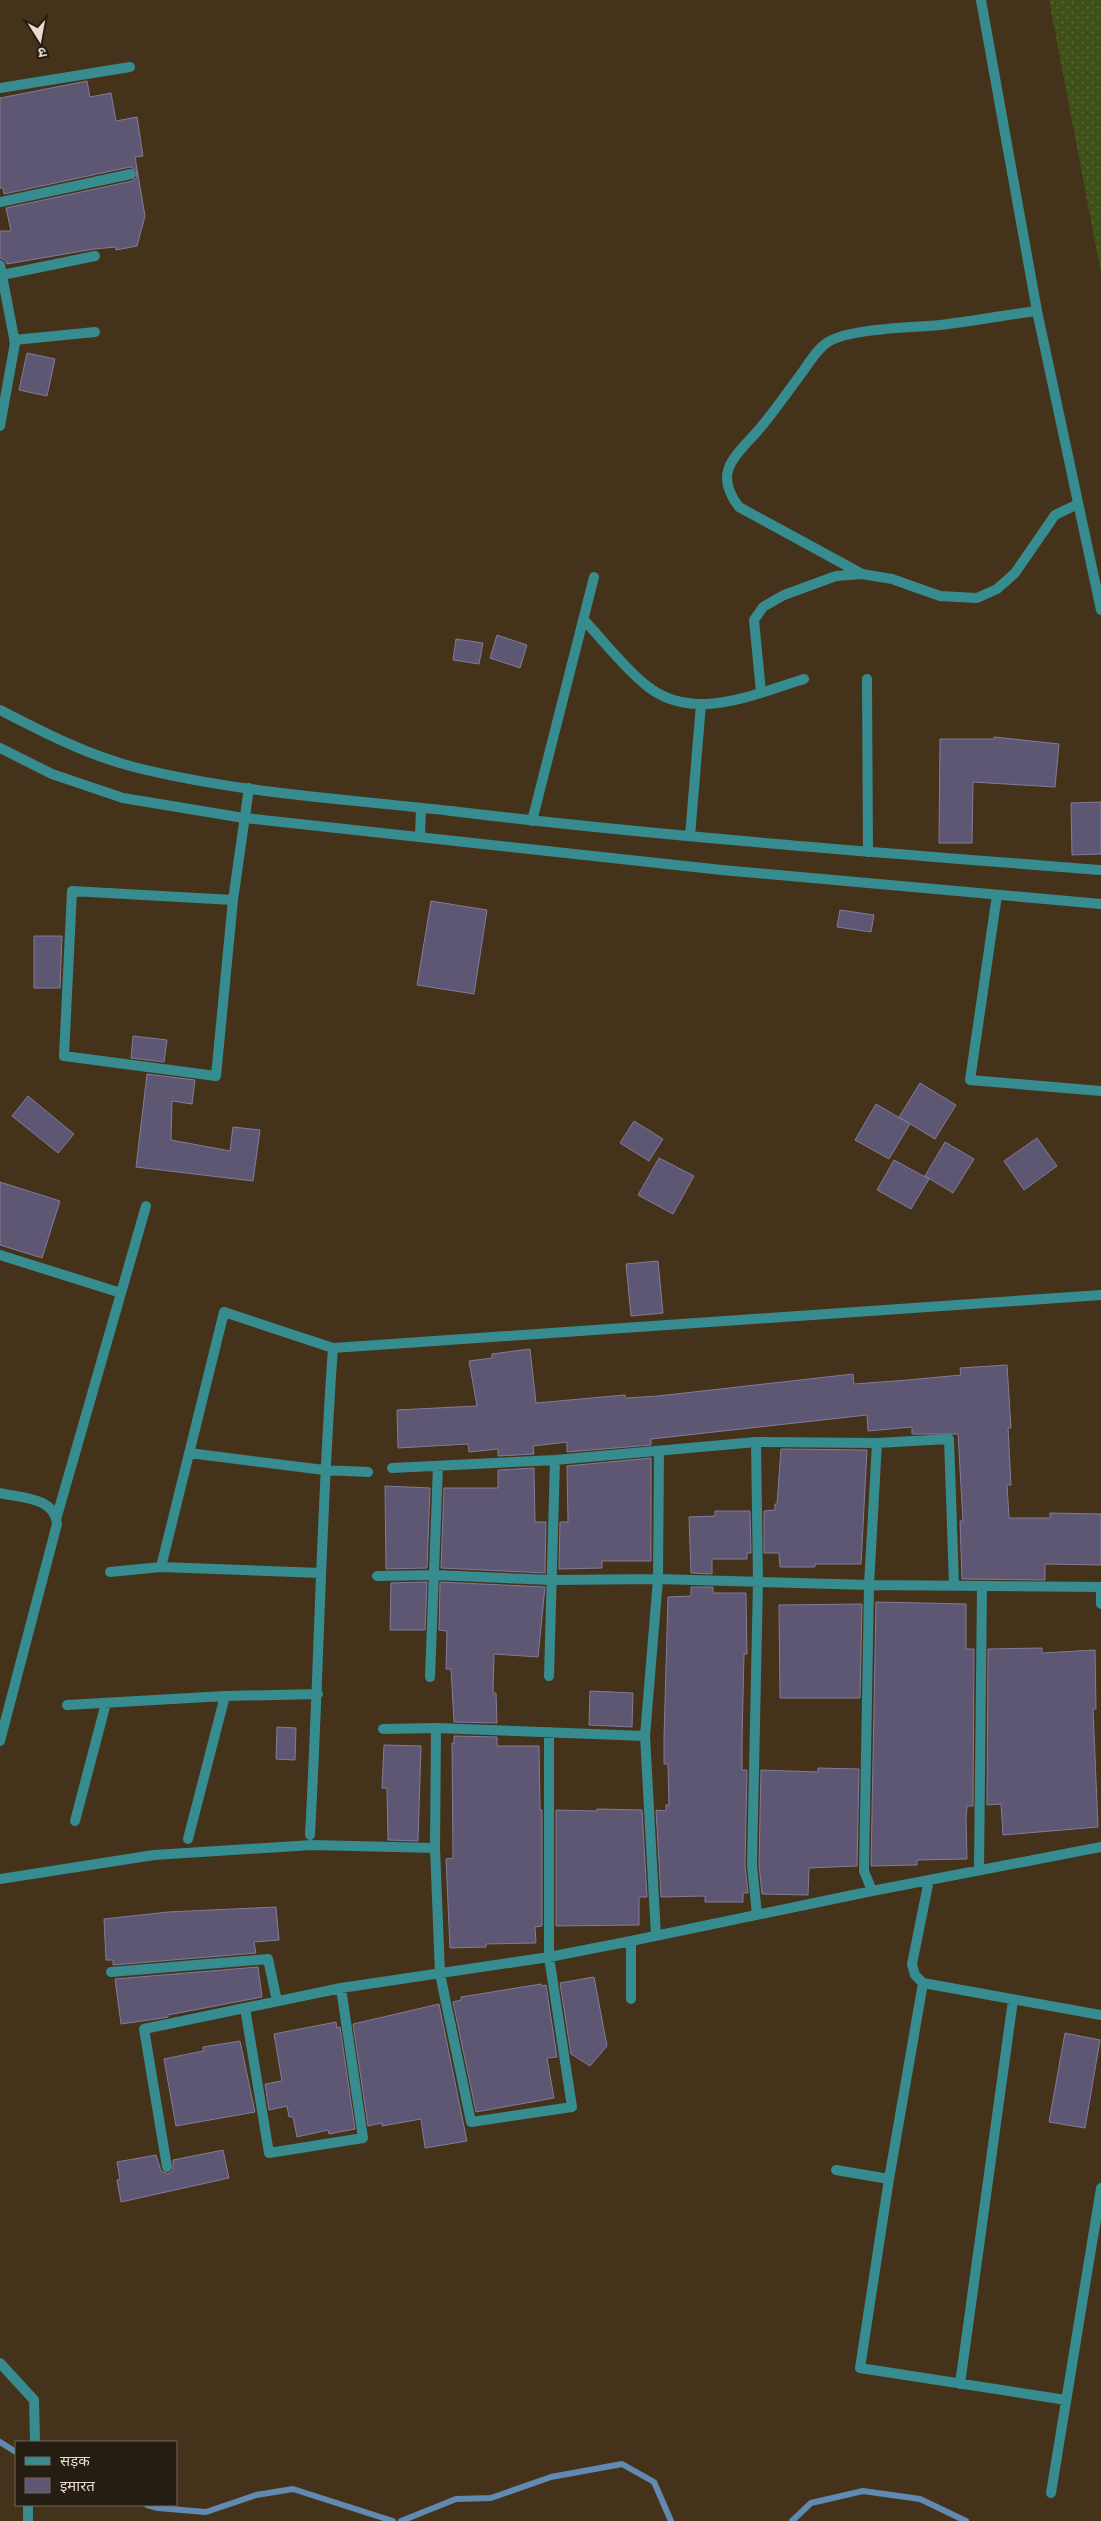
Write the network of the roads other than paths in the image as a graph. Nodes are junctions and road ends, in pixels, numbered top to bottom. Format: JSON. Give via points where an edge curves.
{"nodes":[{"id":1,"x":981,"y":0,"type":"edge"},
{"id":2,"x":130,"y":67,"type":"dead end"},
{"id":3,"x":0,"y":88,"type":"edge"},
{"id":4,"x":131,"y":174,"type":"dead end"},
{"id":5,"x":0,"y":202,"type":"edge"},
{"id":6,"x":95,"y":256,"type":"dead end"},
{"id":7,"x":1,"y":270,"type":"edge"},
{"id":8,"x":1037,"y":311,"type":"junction"},
{"id":9,"x":95,"y":332,"type":"dead end"},
{"id":10,"x":14,"y":340,"type":"junction"},
{"id":11,"x":0,"y":426,"type":"edge"},
{"id":12,"x":1078,"y":504,"type":"junction"},
{"id":13,"x":862,"y":574,"type":"junction"},
{"id":14,"x":594,"y":577,"type":"dead end"},
{"id":15,"x":1101,"y":610,"type":"edge"},
{"id":16,"x":583,"y":619,"type":"junction"},
{"id":17,"x":804,"y":679,"type":"dead end"},
{"id":18,"x":867,"y":679,"type":"dead end"},
{"id":19,"x":761,"y":692,"type":"junction"},
{"id":20,"x":701,"y":704,"type":"junction"},
{"id":21,"x":0,"y":710,"type":"edge"},
{"id":22,"x":0,"y":748,"type":"edge"},
{"id":23,"x":249,"y":788,"type":"junction"},
{"id":24,"x":421,"y":808,"type":"junction"},
{"id":25,"x":244,"y":818,"type":"junction"},
{"id":26,"x":532,"y":821,"type":"junction"},
{"id":27,"x":690,"y":836,"type":"junction"},
{"id":28,"x":420,"y":837,"type":"junction"},
{"id":29,"x":868,"y":852,"type":"junction"},
{"id":30,"x":1101,"y":870,"type":"edge"},
{"id":31,"x":997,"y":895,"type":"junction"},
{"id":32,"x":233,"y":900,"type":"junction"},
{"id":33,"x":1101,"y":904,"type":"edge"},
{"id":34,"x":1101,"y":1091,"type":"edge"},
{"id":35,"x":146,"y":1206,"type":"dead end"},
{"id":36,"x":0,"y":1255,"type":"edge"},
{"id":37,"x":121,"y":1293,"type":"junction"},
{"id":38,"x":1101,"y":1295,"type":"edge"},
{"id":39,"x":333,"y":1348,"type":"junction"},
{"id":40,"x":756,"y":1442,"type":"junction"},
{"id":41,"x":877,"y":1443,"type":"junction"},
{"id":42,"x":659,"y":1451,"type":"junction"},
{"id":43,"x":189,"y":1453,"type":"junction"},
{"id":44,"x":555,"y":1460,"type":"junction"},
{"id":45,"x":438,"y":1466,"type":"junction"},
{"id":46,"x":392,"y":1468,"type":"dead end"},
{"id":47,"x":324,"y":1470,"type":"junction"},
{"id":48,"x":368,"y":1472,"type":"dead end"},
{"id":49,"x":0,"y":1493,"type":"edge"},
{"id":50,"x":57,"y":1516,"type":"junction"},
{"id":51,"x":161,"y":1567,"type":"junction"},
{"id":52,"x":110,"y":1572,"type":"dead end"},
{"id":53,"x":321,"y":1573,"type":"junction"},
{"id":54,"x":434,"y":1575,"type":"junction"},
{"id":55,"x":377,"y":1576,"type":"dead end"},
{"id":56,"x":658,"y":1579,"type":"junction"},
{"id":57,"x":552,"y":1580,"type":"junction"},
{"id":58,"x":758,"y":1581,"type":"junction"},
{"id":59,"x":870,"y":1585,"type":"junction"},
{"id":60,"x":954,"y":1585,"type":"junction"},
{"id":61,"x":982,"y":1586,"type":"junction"},
{"id":62,"x":1101,"y":1587,"type":"edge"},
{"id":63,"x":1101,"y":1604,"type":"edge"},
{"id":64,"x":550,"y":1676,"type":"dead end"},
{"id":65,"x":430,"y":1677,"type":"dead end"},
{"id":66,"x":318,"y":1694,"type":"junction"},
{"id":67,"x":225,"y":1696,"type":"junction"},
{"id":68,"x":106,"y":1702,"type":"junction"},
{"id":69,"x":67,"y":1705,"type":"dead end"},
{"id":70,"x":436,"y":1728,"type":"junction"},
{"id":71,"x":382,"y":1729,"type":"dead end"},
{"id":72,"x":549,"y":1732,"type":"junction"},
{"id":73,"x":645,"y":1736,"type":"junction"},
{"id":74,"x":0,"y":1741,"type":"edge"},
{"id":75,"x":75,"y":1821,"type":"dead end"},
{"id":76,"x":310,"y":1835,"type":"dead end"},
{"id":77,"x":188,"y":1839,"type":"dead end"},
{"id":78,"x":1101,"y":1847,"type":"edge"},
{"id":79,"x":435,"y":1848,"type":"junction"},
{"id":80,"x":979,"y":1869,"type":"junction"},
{"id":81,"x":0,"y":1879,"type":"edge"},
{"id":82,"x":929,"y":1880,"type":"junction"},
{"id":83,"x":872,"y":1890,"type":"junction"},
{"id":84,"x":757,"y":1915,"type":"junction"},
{"id":85,"x":656,"y":1936,"type":"junction"},
{"id":86,"x":631,"y":1941,"type":"junction"},
{"id":87,"x":549,"y":1957,"type":"junction"},
{"id":88,"x":111,"y":1972,"type":"dead end"},
{"id":89,"x":440,"y":1974,"type":"junction"},
{"id":90,"x":923,"y":1983,"type":"junction"},
{"id":91,"x":340,"y":1988,"type":"junction"},
{"id":92,"x":631,"y":1999,"type":"dead end"},
{"id":93,"x":1013,"y":2000,"type":"junction"},
{"id":94,"x":277,"y":2001,"type":"junction"},
{"id":95,"x":244,"y":2008,"type":"junction"},
{"id":96,"x":1101,"y":2015,"type":"edge"},
{"id":97,"x":167,"y":2167,"type":"dead end"},
{"id":98,"x":836,"y":2170,"type":"dead end"},
{"id":99,"x":889,"y":2179,"type":"junction"},
{"id":100,"x":1101,"y":2188,"type":"edge"},
{"id":101,"x":0,"y":2363,"type":"edge"},
{"id":102,"x":960,"y":2384,"type":"junction"},
{"id":103,"x":1066,"y":2400,"type":"junction"},
{"id":104,"x":35,"y":2441,"type":"edge"},
{"id":105,"x":1051,"y":2493,"type":"dead end"},
{"id":106,"x":28,"y":2506,"type":"edge"},
{"id":107,"x":28,"y":2521,"type":"edge"}],
"edges":[{"from":1,"to":8,"type":"street"},
{"from":2,"to":3,"type":"street"},
{"from":4,"to":5,"type":"street"},
{"from":6,"to":7,"type":"street"},
{"from":7,"to":10,"type":"street"},
{"from":8,"to":12,"type":"street"},
{"from":8,"to":13,"type":"street","via":[[854,334],[828,342],[728,467],[726,483],[739,507]]},
{"from":9,"to":10,"type":"street"},
{"from":10,"to":11,"type":"street"},
{"from":12,"to":13,"type":"street","via":[[1055,514],[1015,573],[997,589],[978,598],[940,596],[892,579]]},
{"from":12,"to":15,"type":"street"},
{"from":13,"to":19,"type":"street","via":[[836,576],[784,594],[763,607],[754,620]]},
{"from":14,"to":16,"type":"street"},
{"from":16,"to":20,"type":"street","via":[[648,687],[670,698]]},
{"from":16,"to":26,"type":"street"},
{"from":17,"to":19,"type":"street"},
{"from":18,"to":29,"type":"street"},
{"from":19,"to":20,"type":"street","via":[[731,701]]},
{"from":20,"to":27,"type":"street"},
{"from":21,"to":23,"type":"street","via":[[63,742],[133,767]]},
{"from":22,"to":25,"type":"street","via":[[52,774],[123,798]]},
{"from":23,"to":24,"type":"street"},
{"from":23,"to":25,"type":"street"},
{"from":24,"to":26,"type":"street"},
{"from":24,"to":28,"type":"street"},
{"from":25,"to":28,"type":"street"},
{"from":25,"to":32,"type":"street"},
{"from":26,"to":27,"type":"street"},
{"from":27,"to":29,"type":"street"},
{"from":28,"to":31,"type":"street","via":[[732,871]]},
{"from":29,"to":30,"type":"street"},
{"from":31,"to":33,"type":"street"},
{"from":31,"to":34,"type":"street","via":[[970,1080]]},
{"from":32,"to":32,"type":"street","via":[[216,1076],[64,1056],[72,891]]},
{"from":35,"to":37,"type":"street"},
{"from":36,"to":37,"type":"street"},
{"from":37,"to":50,"type":"street"},
{"from":38,"to":39,"type":"street"},
{"from":39,"to":43,"type":"street","via":[[224,1312]]},
{"from":39,"to":47,"type":"street"},
{"from":40,"to":41,"type":"street"},
{"from":40,"to":42,"type":"street"},
{"from":40,"to":58,"type":"street"},
{"from":41,"to":59,"type":"street"},
{"from":41,"to":60,"type":"street","via":[[948,1439]]},
{"from":42,"to":44,"type":"street"},
{"from":42,"to":56,"type":"street"},
{"from":43,"to":47,"type":"street"},
{"from":43,"to":51,"type":"street"},
{"from":44,"to":45,"type":"street"},
{"from":44,"to":57,"type":"street"},
{"from":45,"to":46,"type":"street"},
{"from":45,"to":54,"type":"street"},
{"from":47,"to":48,"type":"street"},
{"from":47,"to":53,"type":"street"},
{"from":49,"to":50,"type":"street","via":[[46,1503]]},
{"from":50,"to":74,"type":"street"},
{"from":51,"to":52,"type":"street"},
{"from":51,"to":53,"type":"street"},
{"from":53,"to":66,"type":"street"},
{"from":54,"to":55,"type":"street"},
{"from":54,"to":57,"type":"street"},
{"from":54,"to":65,"type":"street"},
{"from":56,"to":57,"type":"street"},
{"from":56,"to":58,"type":"street"},
{"from":56,"to":73,"type":"street"},
{"from":57,"to":64,"type":"street"},
{"from":58,"to":59,"type":"street"},
{"from":58,"to":84,"type":"street","via":[[752,1865]]},
{"from":59,"to":60,"type":"street"},
{"from":59,"to":83,"type":"street","via":[[864,1871]]},
{"from":60,"to":61,"type":"street"},
{"from":61,"to":62,"type":"street"},
{"from":61,"to":80,"type":"street"},
{"from":62,"to":63,"type":"street"},
{"from":66,"to":67,"type":"street"},
{"from":66,"to":76,"type":"street"},
{"from":67,"to":68,"type":"street"},
{"from":67,"to":77,"type":"street"},
{"from":68,"to":69,"type":"street"},
{"from":68,"to":75,"type":"street"},
{"from":70,"to":71,"type":"street"},
{"from":70,"to":72,"type":"street"},
{"from":70,"to":79,"type":"street"},
{"from":72,"to":73,"type":"street"},
{"from":72,"to":87,"type":"street"},
{"from":73,"to":85,"type":"street"},
{"from":78,"to":80,"type":"street"},
{"from":79,"to":81,"type":"street","via":[[312,1845],[154,1855]]},
{"from":79,"to":89,"type":"street"},
{"from":80,"to":82,"type":"street"},
{"from":82,"to":83,"type":"street"},
{"from":82,"to":90,"type":"street","via":[[912,1964],[915,1975]]},
{"from":83,"to":84,"type":"street"},
{"from":84,"to":85,"type":"street"},
{"from":85,"to":86,"type":"street"},
{"from":86,"to":87,"type":"street"},
{"from":86,"to":92,"type":"street"},
{"from":87,"to":89,"type":"street"},
{"from":87,"to":89,"type":"street","via":[[572,2107],[472,2122]]},
{"from":88,"to":94,"type":"street","via":[[268,1959]]},
{"from":89,"to":91,"type":"street"},
{"from":90,"to":93,"type":"street"},
{"from":90,"to":99,"type":"street"},
{"from":91,"to":94,"type":"street"},
{"from":91,"to":95,"type":"street","via":[[363,2138],[269,2153]]},
{"from":93,"to":96,"type":"street"},
{"from":93,"to":102,"type":"street"},
{"from":94,"to":95,"type":"street"},
{"from":95,"to":97,"type":"street","via":[[144,2029]]},
{"from":98,"to":99,"type":"street"},
{"from":99,"to":102,"type":"street","via":[[860,2368]]},
{"from":100,"to":103,"type":"street"},
{"from":101,"to":104,"type":"street","via":[[34,2400]]},
{"from":102,"to":103,"type":"street"},
{"from":103,"to":105,"type":"street"},
{"from":106,"to":107,"type":"street"}]}
